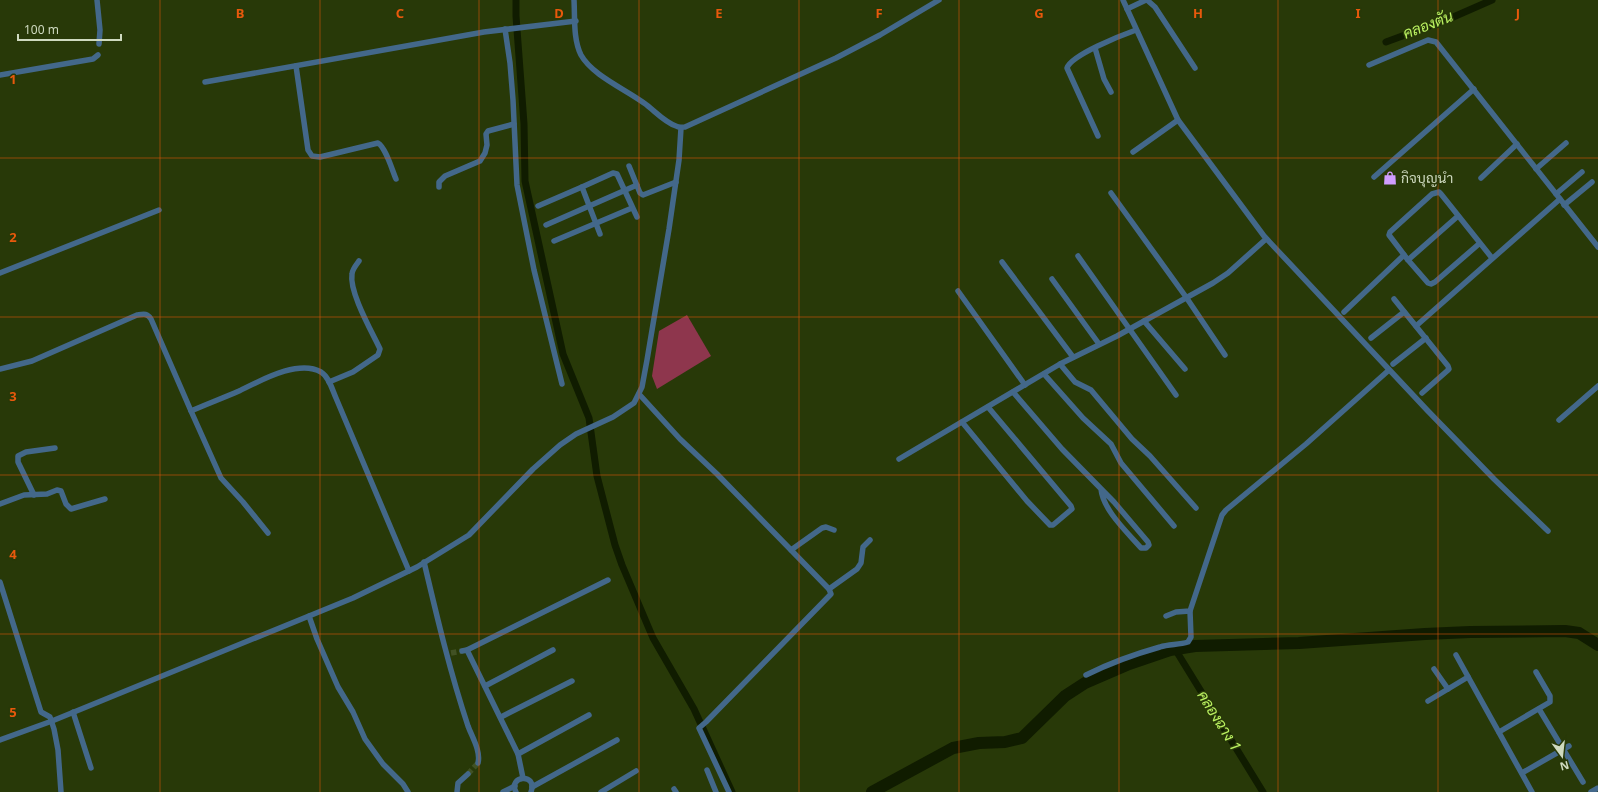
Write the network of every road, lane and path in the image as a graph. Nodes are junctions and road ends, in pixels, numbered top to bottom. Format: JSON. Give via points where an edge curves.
{"nodes":[{"id":1,"x":97,"y":0,"type":"edge"},
{"id":2,"x":574,"y":0,"type":"edge"},
{"id":3,"x":939,"y":0,"type":"edge"},
{"id":4,"x":1123,"y":0,"type":"edge"},
{"id":5,"x":1146,"y":0,"type":"edge"},
{"id":6,"x":1127,"y":9,"type":"junction"},
{"id":7,"x":576,"y":21,"type":"junction"},
{"id":8,"x":507,"y":29,"type":"junction"},
{"id":9,"x":1136,"y":30,"type":"junction"},
{"id":10,"x":99,"y":44,"type":"dead end"},
{"id":11,"x":1095,"y":48,"type":"junction"},
{"id":12,"x":98,"y":55,"type":"dead end"},
{"id":13,"x":1369,"y":65,"type":"dead end"},
{"id":14,"x":296,"y":66,"type":"junction"},
{"id":15,"x":1195,"y":68,"type":"dead end"},
{"id":16,"x":0,"y":75,"type":"edge"},
{"id":17,"x":205,"y":82,"type":"dead end"},
{"id":18,"x":1474,"y":89,"type":"junction"},
{"id":19,"x":1111,"y":92,"type":"dead end"},
{"id":20,"x":1178,"y":121,"type":"junction"},
{"id":21,"x":514,"y":124,"type":"junction"},
{"id":22,"x":681,"y":128,"type":"junction"},
{"id":23,"x":1098,"y":136,"type":"dead end"},
{"id":24,"x":1566,"y":143,"type":"dead end"},
{"id":25,"x":1517,"y":144,"type":"junction"},
{"id":26,"x":1133,"y":152,"type":"dead end"},
{"id":27,"x":629,"y":166,"type":"dead end"},
{"id":28,"x":1536,"y":169,"type":"junction"},
{"id":29,"x":1582,"y":172,"type":"dead end"},
{"id":30,"x":1374,"y":177,"type":"dead end"},
{"id":31,"x":1481,"y":178,"type":"dead end"},
{"id":32,"x":396,"y":179,"type":"dead end"},
{"id":33,"x":676,"y":182,"type":"junction"},
{"id":34,"x":1592,"y":182,"type":"dead end"},
{"id":35,"x":637,"y":185,"type":"junction"},
{"id":36,"x":440,"y":187,"type":"dead end"},
{"id":37,"x":582,"y":187,"type":"junction"},
{"id":38,"x":624,"y":190,"type":"junction"},
{"id":39,"x":1111,"y":193,"type":"dead end"},
{"id":40,"x":1556,"y":194,"type":"junction"},
{"id":41,"x":1560,"y":199,"type":"junction"},
{"id":42,"x":1564,"y":205,"type":"junction"},
{"id":43,"x":538,"y":206,"type":"dead end"},
{"id":44,"x":590,"y":206,"type":"junction"},
{"id":45,"x":632,"y":208,"type":"junction"},
{"id":46,"x":159,"y":210,"type":"dead end"},
{"id":47,"x":1458,"y":216,"type":"junction"},
{"id":48,"x":637,"y":217,"type":"dead end"},
{"id":49,"x":597,"y":223,"type":"junction"},
{"id":50,"x":546,"y":225,"type":"dead end"},
{"id":51,"x":600,"y":234,"type":"dead end"},
{"id":52,"x":1266,"y":239,"type":"junction"},
{"id":53,"x":554,"y":241,"type":"dead end"},
{"id":54,"x":1480,"y":243,"type":"junction"},
{"id":55,"x":1598,"y":247,"type":"edge"},
{"id":56,"x":1078,"y":256,"type":"dead end"},
{"id":57,"x":1406,"y":258,"type":"junction"},
{"id":58,"x":1492,"y":258,"type":"junction"},
{"id":59,"x":358,"y":261,"type":"dead end"},
{"id":60,"x":1002,"y":262,"type":"dead end"},
{"id":61,"x":0,"y":273,"type":"edge"},
{"id":62,"x":1052,"y":279,"type":"dead end"},
{"id":63,"x":958,"y":291,"type":"dead end"},
{"id":64,"x":1186,"y":297,"type":"junction"},
{"id":65,"x":1394,"y":299,"type":"dead end"},
{"id":66,"x":1344,"y":312,"type":"dead end"},
{"id":67,"x":1404,"y":312,"type":"junction"},
{"id":68,"x":1144,"y":321,"type":"junction"},
{"id":69,"x":1416,"y":326,"type":"junction"},
{"id":70,"x":1130,"y":329,"type":"junction"},
{"id":71,"x":1371,"y":338,"type":"dead end"},
{"id":72,"x":1426,"y":338,"type":"junction"},
{"id":73,"x":1099,"y":344,"type":"junction"},
{"id":74,"x":1225,"y":355,"type":"dead end"},
{"id":75,"x":1073,"y":357,"type":"junction"},
{"id":76,"x":1060,"y":364,"type":"junction"},
{"id":77,"x":1393,"y":364,"type":"dead end"},
{"id":78,"x":0,"y":368,"type":"edge"},
{"id":79,"x":1185,"y":368,"type":"dead end"},
{"id":80,"x":1389,"y":370,"type":"junction"},
{"id":81,"x":1044,"y":374,"type":"junction"},
{"id":82,"x":329,"y":382,"type":"junction"},
{"id":83,"x":562,"y":384,"type":"dead end"},
{"id":84,"x":1025,"y":385,"type":"junction"},
{"id":85,"x":1598,"y":386,"type":"edge"},
{"id":86,"x":1013,"y":392,"type":"junction"},
{"id":87,"x":1422,"y":393,"type":"dead end"},
{"id":88,"x":639,"y":394,"type":"junction"},
{"id":89,"x":1176,"y":395,"type":"dead end"},
{"id":90,"x":988,"y":407,"type":"junction"},
{"id":91,"x":191,"y":411,"type":"junction"},
{"id":92,"x":1559,"y":420,"type":"dead end"},
{"id":93,"x":962,"y":422,"type":"junction"},
{"id":94,"x":55,"y":448,"type":"dead end"},
{"id":95,"x":899,"y":459,"type":"dead end"},
{"id":96,"x":1101,"y":489,"type":"junction"},
{"id":97,"x":34,"y":495,"type":"junction"},
{"id":98,"x":106,"y":499,"type":"dead end"},
{"id":99,"x":0,"y":504,"type":"edge"},
{"id":100,"x":1196,"y":508,"type":"dead end"},
{"id":101,"x":1174,"y":526,"type":"dead end"},
{"id":102,"x":834,"y":530,"type":"dead end"},
{"id":103,"x":1548,"y":531,"type":"dead end"},
{"id":104,"x":268,"y":533,"type":"dead end"},
{"id":105,"x":870,"y":540,"type":"dead end"},
{"id":106,"x":791,"y":550,"type":"junction"},
{"id":107,"x":424,"y":562,"type":"junction"},
{"id":108,"x":407,"y":566,"type":"junction"},
{"id":109,"x":608,"y":580,"type":"dead end"},
{"id":110,"x":0,"y":582,"type":"edge"},
{"id":111,"x":829,"y":589,"type":"junction"},
{"id":112,"x":1190,"y":611,"type":"junction"},
{"id":113,"x":309,"y":616,"type":"junction"},
{"id":114,"x":1166,"y":616,"type":"dead end"},
{"id":115,"x":553,"y":650,"type":"dead end"},
{"id":116,"x":1456,"y":655,"type":"dead end"},
{"id":117,"x":1434,"y":669,"type":"dead end"},
{"id":118,"x":1536,"y":672,"type":"dead end"},
{"id":119,"x":1086,"y":675,"type":"dead end"},
{"id":120,"x":1468,"y":677,"type":"junction"},
{"id":121,"x":572,"y":681,"type":"dead end"},
{"id":122,"x":485,"y":686,"type":"junction"},
{"id":123,"x":1448,"y":689,"type":"junction"},
{"id":124,"x":1428,"y":701,"type":"dead end"},
{"id":125,"x":1539,"y":709,"type":"junction"},
{"id":126,"x":74,"y":712,"type":"junction"},
{"id":127,"x":589,"y":715,"type":"dead end"},
{"id":128,"x":501,"y":717,"type":"junction"},
{"id":129,"x":48,"y":721,"type":"junction"},
{"id":130,"x":1499,"y":732,"type":"junction"},
{"id":131,"x":0,"y":740,"type":"edge"},
{"id":132,"x":617,"y":740,"type":"dead end"},
{"id":133,"x":1569,"y":746,"type":"dead end"},
{"id":134,"x":1563,"y":749,"type":"junction"},
{"id":135,"x":518,"y":754,"type":"junction"},
{"id":136,"x":478,"y":763,"type":"dead end"},
{"id":137,"x":91,"y":768,"type":"dead end"},
{"id":138,"x":707,"y":770,"type":"dead end"},
{"id":139,"x":636,"y":772,"type":"dead end"},
{"id":140,"x":1522,"y":773,"type":"junction"},
{"id":141,"x":468,"y":774,"type":"tunnel mouth"},
{"id":142,"x":523,"y":778,"type":"junction"},
{"id":143,"x":1583,"y":782,"type":"dead end"},
{"id":144,"x":1598,"y":788,"type":"edge"},
{"id":145,"x":515,"y":789,"type":"edge"},
{"id":146,"x":532,"y":790,"type":"edge"},
{"id":147,"x":61,"y":792,"type":"edge"},
{"id":148,"x":408,"y":792,"type":"edge"},
{"id":149,"x":457,"y":792,"type":"edge"},
{"id":150,"x":504,"y":792,"type":"edge"},
{"id":151,"x":601,"y":792,"type":"edge"},
{"id":152,"x":716,"y":792,"type":"edge"},
{"id":153,"x":729,"y":792,"type":"edge"},
{"id":154,"x":1532,"y":792,"type":"edge"},
{"id":155,"x":1592,"y":792,"type":"edge"}],
"edges":[{"from":1,"to":10,"type":"street"},
{"from":2,"to":7,"type":"street"},
{"from":3,"to":22,"type":"street","via":[[836,58],[759,95]]},
{"from":4,"to":6,"type":"street"},
{"from":5,"to":6,"type":"street"},
{"from":5,"to":15,"type":"street","via":[[1155,7]]},
{"from":6,"to":9,"type":"street"},
{"from":7,"to":8,"type":"street"},
{"from":7,"to":22,"type":"street","via":[[577,43],[585,62],[670,123]]},
{"from":8,"to":14,"type":"street"},
{"from":8,"to":21,"type":"street"},
{"from":9,"to":11,"type":"street"},
{"from":9,"to":20,"type":"street"},
{"from":11,"to":19,"type":"street","via":[[1104,79]]},
{"from":11,"to":23,"type":"street","via":[[1072,61],[1067,68]]},
{"from":12,"to":16,"type":"street","via":[[93,59]]},
{"from":13,"to":18,"type":"street","via":[[1433,40]]},
{"from":14,"to":17,"type":"street"},
{"from":14,"to":32,"type":"street","via":[[308,150],[312,156],[320,157],[378,143]]},
{"from":18,"to":25,"type":"street"},
{"from":18,"to":30,"type":"street"},
{"from":20,"to":26,"type":"street"},
{"from":20,"to":52,"type":"street"},
{"from":21,"to":36,"type":"street","via":[[488,131],[485,153],[480,161],[445,176],[439,182]]},
{"from":21,"to":83,"type":"street","via":[[517,185],[534,270]]},
{"from":22,"to":33,"type":"street"},
{"from":24,"to":28,"type":"street"},
{"from":25,"to":28,"type":"street"},
{"from":25,"to":31,"type":"street"},
{"from":27,"to":35,"type":"street"},
{"from":28,"to":40,"type":"street"},
{"from":29,"to":40,"type":"street"},
{"from":33,"to":35,"type":"street","via":[[643,194]]},
{"from":33,"to":88,"type":"street","via":[[647,360]]},
{"from":34,"to":42,"type":"street"},
{"from":35,"to":38,"type":"street"},
{"from":37,"to":38,"type":"street","via":[[616,174]]},
{"from":37,"to":43,"type":"street"},
{"from":37,"to":44,"type":"street"},
{"from":38,"to":44,"type":"street"},
{"from":38,"to":45,"type":"street"},
{"from":39,"to":64,"type":"street"},
{"from":40,"to":41,"type":"street"},
{"from":41,"to":42,"type":"street"},
{"from":41,"to":58,"type":"street"},
{"from":42,"to":55,"type":"street"},
{"from":44,"to":49,"type":"street"},
{"from":44,"to":50,"type":"street"},
{"from":45,"to":48,"type":"street"},
{"from":45,"to":49,"type":"street"},
{"from":46,"to":61,"type":"street"},
{"from":47,"to":54,"type":"street"},
{"from":47,"to":57,"type":"street"},
{"from":47,"to":57,"type":"street","via":[[1439,192],[1432,194],[1390,232],[1390,237]]},
{"from":49,"to":51,"type":"street"},
{"from":49,"to":53,"type":"street"},
{"from":52,"to":64,"type":"street","via":[[1223,276]]},
{"from":52,"to":80,"type":"street"},
{"from":54,"to":57,"type":"street","via":[[1431,284]]},
{"from":54,"to":58,"type":"street"},
{"from":56,"to":70,"type":"street"},
{"from":57,"to":66,"type":"street"},
{"from":58,"to":69,"type":"street"},
{"from":59,"to":82,"type":"street","via":[[351,282],[380,350],[378,355],[353,372]]},
{"from":60,"to":75,"type":"street"},
{"from":62,"to":73,"type":"street"},
{"from":63,"to":84,"type":"street"},
{"from":64,"to":68,"type":"street"},
{"from":64,"to":74,"type":"street"},
{"from":65,"to":67,"type":"street"},
{"from":67,"to":69,"type":"street"},
{"from":67,"to":71,"type":"street"},
{"from":68,"to":70,"type":"street"},
{"from":68,"to":79,"type":"street"},
{"from":69,"to":72,"type":"street"},
{"from":70,"to":73,"type":"street"},
{"from":70,"to":89,"type":"street"},
{"from":72,"to":77,"type":"street"},
{"from":72,"to":87,"type":"street","via":[[1448,369]]},
{"from":73,"to":75,"type":"street"},
{"from":75,"to":76,"type":"street"},
{"from":76,"to":81,"type":"street"},
{"from":76,"to":100,"type":"street","via":[[1075,382],[1091,390]]},
{"from":78,"to":91,"type":"street","via":[[32,361],[144,314],[151,319]]},
{"from":80,"to":103,"type":"street"},
{"from":80,"to":112,"type":"street","via":[[1306,444],[1226,510],[1222,515]]},
{"from":81,"to":84,"type":"street"},
{"from":81,"to":101,"type":"street","via":[[1082,418],[1111,444],[1121,463]]},
{"from":82,"to":91,"type":"street","via":[[321,372],[309,368],[292,369]]},
{"from":82,"to":108,"type":"street"},
{"from":84,"to":86,"type":"street"},
{"from":85,"to":92,"type":"street"},
{"from":86,"to":90,"type":"street"},
{"from":86,"to":96,"type":"street","via":[[1062,449]]},
{"from":88,"to":106,"type":"street","via":[[680,439]]},
{"from":88,"to":107,"type":"street","via":[[634,403],[627,408],[576,434],[554,450],[469,536]]},
{"from":90,"to":93,"type":"street"},
{"from":90,"to":93,"type":"street","via":[[1071,506],[1072,509],[1053,525],[1050,525],[1027,501]]},
{"from":91,"to":104,"type":"street","via":[[221,478]]},
{"from":93,"to":95,"type":"street"},
{"from":94,"to":97,"type":"street","via":[[26,452],[18,456],[18,462]]},
{"from":96,"to":96,"type":"street","via":[[1109,509],[1137,544],[1142,549],[1148,546],[1149,543]]},
{"from":97,"to":98,"type":"street","via":[[61,491],[71,509]]},
{"from":97,"to":99,"type":"street","via":[[24,495]]},
{"from":102,"to":106,"type":"street","via":[[822,528]]},
{"from":105,"to":111,"type":"street","via":[[863,547],[857,569]]},
{"from":106,"to":111,"type":"street"},
{"from":107,"to":108,"type":"street"},
{"from":107,"to":136,"type":"street","via":[[468,727],[479,754]]},
{"from":108,"to":113,"type":"street","via":[[359,595]]},
{"from":109,"to":122,"type":"street","via":[[465,651]]},
{"from":110,"to":129,"type":"street","via":[[41,712]]},
{"from":111,"to":153,"type":"street","via":[[832,594],[829,598],[699,728]]},
{"from":112,"to":114,"type":"street"},
{"from":112,"to":119,"type":"street","via":[[1191,638],[1188,642],[1138,654]]},
{"from":113,"to":126,"type":"street"},
{"from":113,"to":148,"type":"street","via":[[338,687],[365,739]]},
{"from":115,"to":122,"type":"street"},
{"from":116,"to":120,"type":"street"},
{"from":117,"to":123,"type":"street"},
{"from":118,"to":125,"type":"street","via":[[1551,699]]},
{"from":120,"to":123,"type":"street"},
{"from":120,"to":130,"type":"street"},
{"from":121,"to":128,"type":"street"},
{"from":122,"to":128,"type":"street"},
{"from":123,"to":124,"type":"street"},
{"from":125,"to":130,"type":"street"},
{"from":125,"to":134,"type":"street"},
{"from":126,"to":129,"type":"street"},
{"from":126,"to":137,"type":"street"},
{"from":127,"to":135,"type":"street"},
{"from":128,"to":135,"type":"street"},
{"from":129,"to":131,"type":"street"},
{"from":129,"to":147,"type":"street","via":[[58,750]]},
{"from":130,"to":140,"type":"street"},
{"from":132,"to":146,"type":"street"},
{"from":133,"to":134,"type":"street"},
{"from":134,"to":140,"type":"street"},
{"from":134,"to":143,"type":"street"},
{"from":135,"to":142,"type":"street"},
{"from":138,"to":152,"type":"street"},
{"from":139,"to":151,"type":"street"},
{"from":140,"to":154,"type":"street"},
{"from":141,"to":149,"type":"street","via":[[458,783]]},
{"from":142,"to":145,"type":"street","via":[[518,780]]},
{"from":142,"to":146,"type":"street","via":[[531,782]]},
{"from":144,"to":155,"type":"street"},
{"from":145,"to":150,"type":"street"}]}
